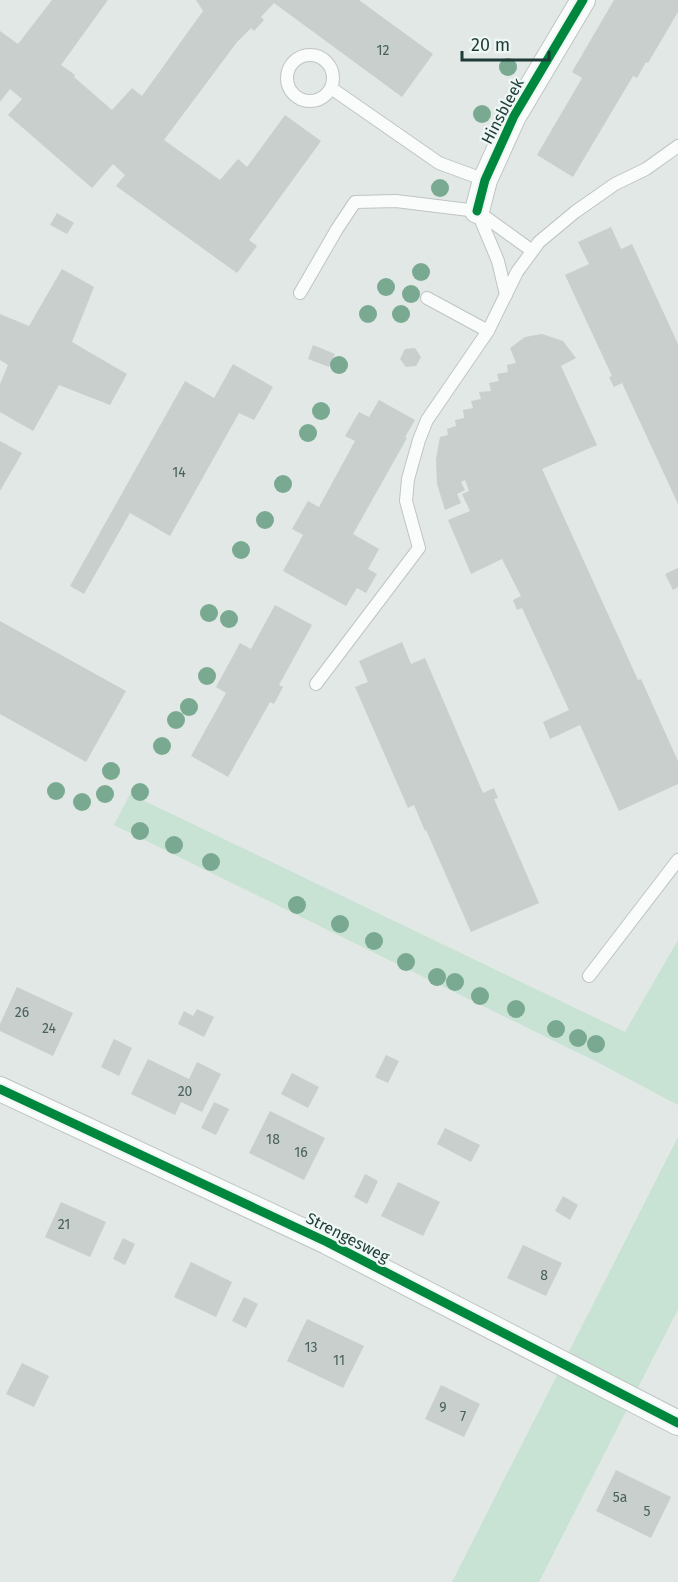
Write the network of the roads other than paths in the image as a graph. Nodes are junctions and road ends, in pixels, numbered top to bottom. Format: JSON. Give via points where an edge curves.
{"nodes":[{"id":1,"x":583,"y":0,"type":"edge"},
{"id":2,"x":331,"y":88,"type":"dead end"},
{"id":3,"x":678,"y":146,"type":"edge"},
{"id":4,"x":485,"y":180,"type":"junction"},
{"id":5,"x":477,"y":211,"type":"junction"},
{"id":6,"x":531,"y":250,"type":"junction"},
{"id":7,"x":300,"y":293,"type":"dead end"},
{"id":8,"x":506,"y":295,"type":"junction"},
{"id":9,"x":427,"y":298,"type":"dead end"},
{"id":10,"x":488,"y":331,"type":"junction"},
{"id":11,"x":316,"y":684,"type":"dead end"},
{"id":12,"x":678,"y":860,"type":"edge"},
{"id":13,"x":589,"y":976,"type":"dead end"},
{"id":14,"x":0,"y":1089,"type":"edge"},
{"id":15,"x":678,"y":1423,"type":"edge"}],
"edges":[{"from":1,"to":4,"type":"street","name":"Hinsbleek","via":[[514,116]]},
{"from":2,"to":4,"type":"lane","via":[[439,163]]},
{"from":3,"to":6,"type":"lane","via":[[596,196]]},
{"from":4,"to":5,"type":"street","name":"Hinsbleek"},
{"from":5,"to":6,"type":"lane"},
{"from":5,"to":7,"type":"lane","via":[[396,201],[355,202]]},
{"from":5,"to":8,"type":"lane","via":[[498,261]]},
{"from":6,"to":8,"type":"lane"},
{"from":8,"to":10,"type":"lane"},
{"from":9,"to":10,"type":"lane"},
{"from":10,"to":11,"type":"lane","via":[[427,420],[419,440],[406,501],[419,549]]},
{"from":12,"to":13,"type":"lane"},
{"from":14,"to":15,"type":"street","name":"Strengesweg","via":[[327,1242]]}]}
